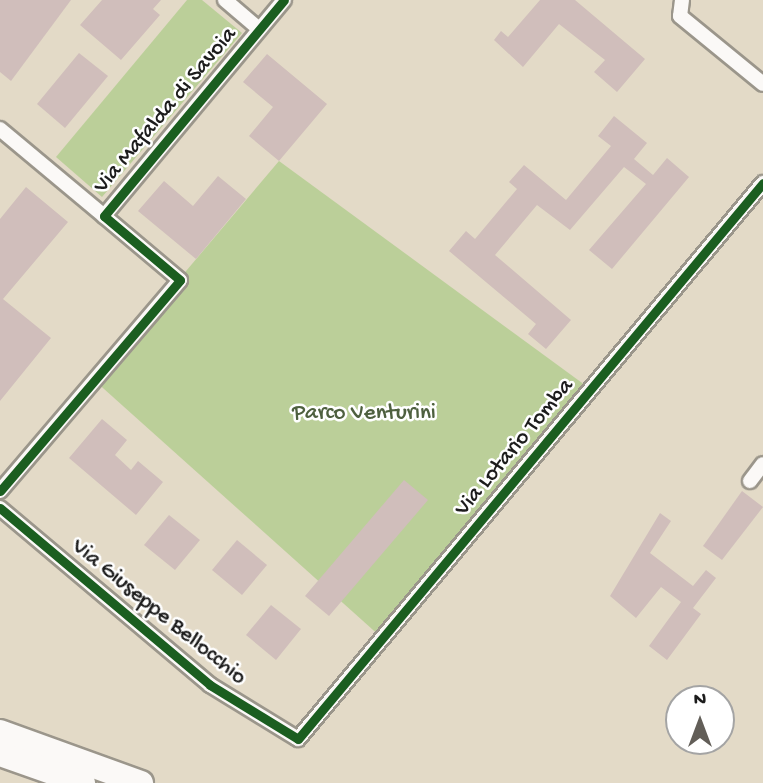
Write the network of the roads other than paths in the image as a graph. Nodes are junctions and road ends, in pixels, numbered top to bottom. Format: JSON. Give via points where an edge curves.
{"nodes":[{"id":1,"x":225,"y":0,"type":"edge"},
{"id":2,"x":284,"y":0,"type":"edge"},
{"id":3,"x":682,"y":0,"type":"edge"},
{"id":4,"x":259,"y":29,"type":"junction"},
{"id":5,"x":763,"y":84,"type":"edge"},
{"id":6,"x":0,"y":129,"type":"edge"},
{"id":7,"x":763,"y":183,"type":"edge"},
{"id":8,"x":104,"y":216,"type":"junction"},
{"id":9,"x":763,"y":464,"type":"edge"},
{"id":10,"x":750,"y":481,"type":"dead end"},
{"id":11,"x":0,"y":491,"type":"edge"},
{"id":12,"x":0,"y":508,"type":"edge"},
{"id":13,"x":0,"y":732,"type":"edge"},
{"id":14,"x":298,"y":739,"type":"joint"},
{"id":15,"x":0,"y":754,"type":"edge"},
{"id":16,"x":83,"y":783,"type":"edge"},
{"id":17,"x":141,"y":783,"type":"edge"}],
"edges":[{"from":1,"to":4,"type":"street"},
{"from":2,"to":4,"type":"street","name":"Via Mafalda di Savoia"},
{"from":3,"to":5,"type":"street","via":[[681,16]]},
{"from":4,"to":8,"type":"street","name":"Via Mafalda di Savoia"},
{"from":6,"to":8,"type":"street"},
{"from":7,"to":14,"type":"street","name":"Via Lotario Tomba"},
{"from":8,"to":11,"type":"street","name":"Via Mafalda di Savoia","via":[[180,280]]},
{"from":9,"to":10,"type":"street"},
{"from":12,"to":14,"type":"street","name":"Via Giuseppe Bellocchio","via":[[211,685]]},
{"from":13,"to":17,"type":"highway"},
{"from":15,"to":16,"type":"highway"}]}
